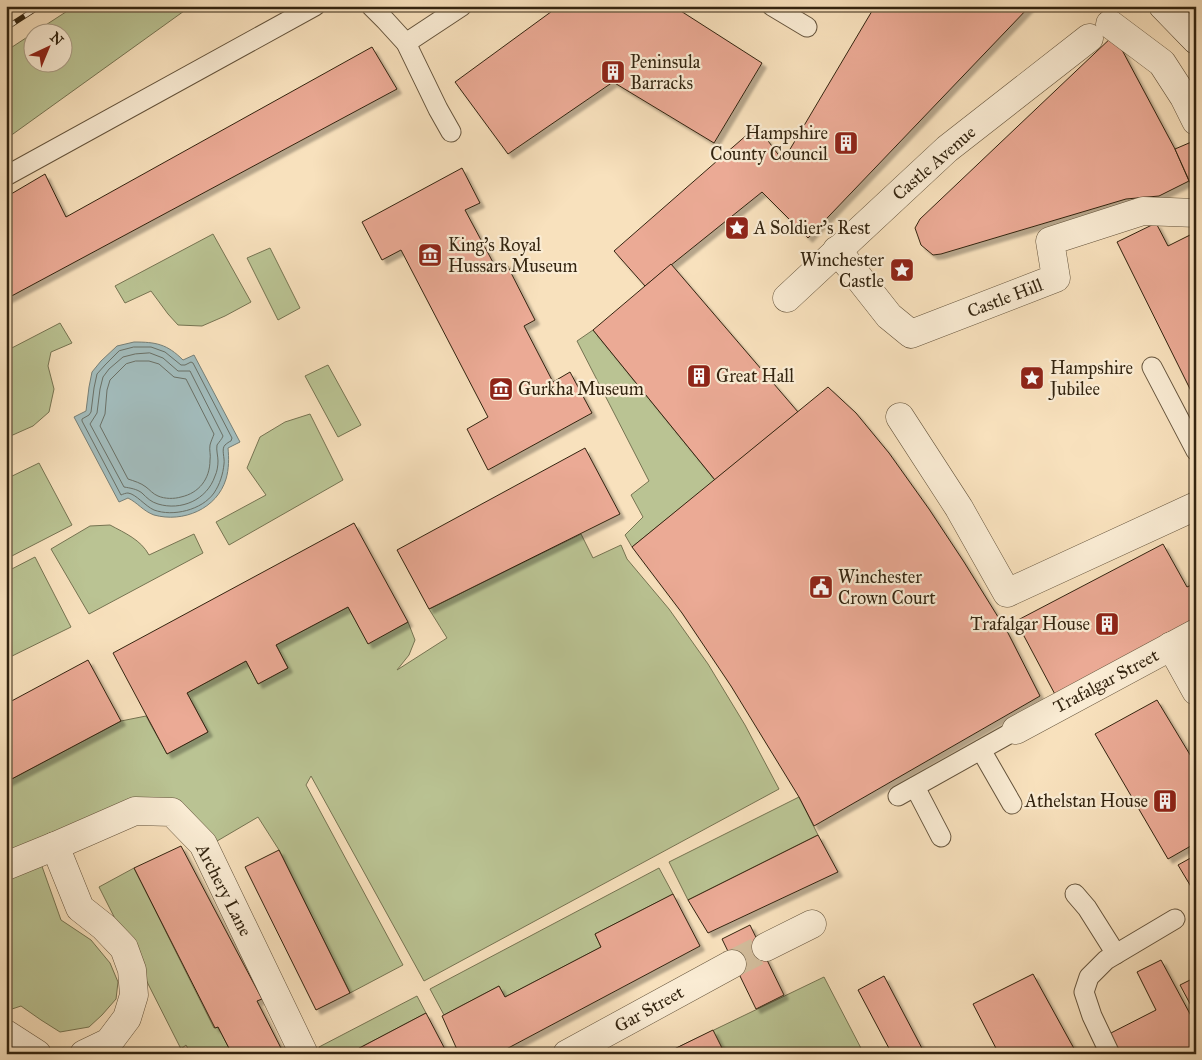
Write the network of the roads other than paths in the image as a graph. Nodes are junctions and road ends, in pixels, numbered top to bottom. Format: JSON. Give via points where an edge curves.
{"nodes":[{"id":1,"x":315,"y":6,"type":"edge"},
{"id":2,"x":371,"y":6,"type":"edge"},
{"id":3,"x":462,"y":6,"type":"edge"},
{"id":4,"x":772,"y":6,"type":"edge"},
{"id":5,"x":1163,"y":6,"type":"edge"},
{"id":6,"x":807,"y":27,"type":"dead end"},
{"id":7,"x":1196,"y":40,"type":"edge"},
{"id":8,"x":406,"y":43,"type":"junction"},
{"id":9,"x":1196,"y":121,"type":"edge"},
{"id":10,"x":451,"y":132,"type":"dead end"},
{"id":11,"x":6,"y":176,"type":"edge"},
{"id":12,"x":1196,"y":214,"type":"edge"},
{"id":13,"x":837,"y":250,"type":"junction"},
{"id":14,"x":786,"y":298,"type":"dead end"},
{"id":15,"x":1152,"y":367,"type":"dead end"},
{"id":16,"x":900,"y":417,"type":"dead end"},
{"id":17,"x":1196,"y":452,"type":"edge"},
{"id":18,"x":1196,"y":506,"type":"edge"},
{"id":19,"x":1196,"y":632,"type":"edge"},
{"id":20,"x":1171,"y":646,"type":"junction"},
{"id":21,"x":1196,"y":691,"type":"edge"},
{"id":22,"x":1016,"y":730,"type":"joint"},
{"id":23,"x":981,"y":750,"type":"junction"},
{"id":24,"x":915,"y":787,"type":"junction"},
{"id":25,"x":898,"y":796,"type":"dead end"},
{"id":26,"x":1012,"y":804,"type":"dead end"},
{"id":27,"x":941,"y":837,"type":"dead end"},
{"id":28,"x":55,"y":846,"type":"junction"},
{"id":29,"x":6,"y":866,"type":"edge"},
{"id":30,"x":1075,"y":894,"type":"dead end"},
{"id":31,"x":1175,"y":919,"type":"dead end"},
{"id":32,"x":812,"y":924,"type":"dead end"},
{"id":33,"x":766,"y":948,"type":"tunnel mouth"},
{"id":34,"x":1116,"y":954,"type":"junction"},
{"id":35,"x":732,"y":964,"type":"tunnel mouth"},
{"id":36,"x":6,"y":1034,"type":"edge"},
{"id":37,"x":37,"y":1054,"type":"edge"},
{"id":38,"x":84,"y":1054,"type":"edge"},
{"id":39,"x":304,"y":1054,"type":"edge"},
{"id":40,"x":567,"y":1054,"type":"edge"},
{"id":41,"x":1110,"y":1054,"type":"edge"}],
"edges":[{"from":1,"to":11,"type":"lane"},
{"from":2,"to":8,"type":"lane"},
{"from":3,"to":8,"type":"lane"},
{"from":4,"to":6,"type":"lane"},
{"from":5,"to":7,"type":"street"},
{"from":8,"to":10,"type":"lane"},
{"from":9,"to":13,"type":"street","name":"Castle Avenue","via":[[1162,63],[1100,31],[947,149]]},
{"from":12,"to":13,"type":"street","name":"Castle Hill","via":[[1143,211],[1050,241],[1056,278],[911,334],[889,316]]},
{"from":13,"to":14,"type":"street","name":"Castle Avenue"},
{"from":15,"to":17,"type":"lane"},
{"from":16,"to":18,"type":"street","via":[[959,508],[1007,593]]},
{"from":19,"to":20,"type":"street","name":"Trafalgar Street"},
{"from":20,"to":21,"type":"street"},
{"from":20,"to":22,"type":"street","name":"Trafalgar Street"},
{"from":22,"to":23,"type":"lane"},
{"from":23,"to":24,"type":"lane"},
{"from":23,"to":26,"type":"lane"},
{"from":24,"to":25,"type":"lane"},
{"from":24,"to":27,"type":"lane"},
{"from":28,"to":29,"type":"street","name":"Archery Lane"},
{"from":28,"to":38,"type":"street","via":[[80,908],[124,948],[132,970],[134,995],[127,1018],[109,1042]]},
{"from":28,"to":39,"type":"street","name":"Archery Lane","via":[[135,811],[172,812],[203,844]]},
{"from":30,"to":34,"type":"lane"},
{"from":31,"to":34,"type":"lane"},
{"from":32,"to":33,"type":"street"},
{"from":34,"to":41,"type":"lane","via":[[1089,977],[1084,992]]},
{"from":35,"to":40,"type":"street","name":"Gar Street"},
{"from":36,"to":37,"type":"street"}]}
